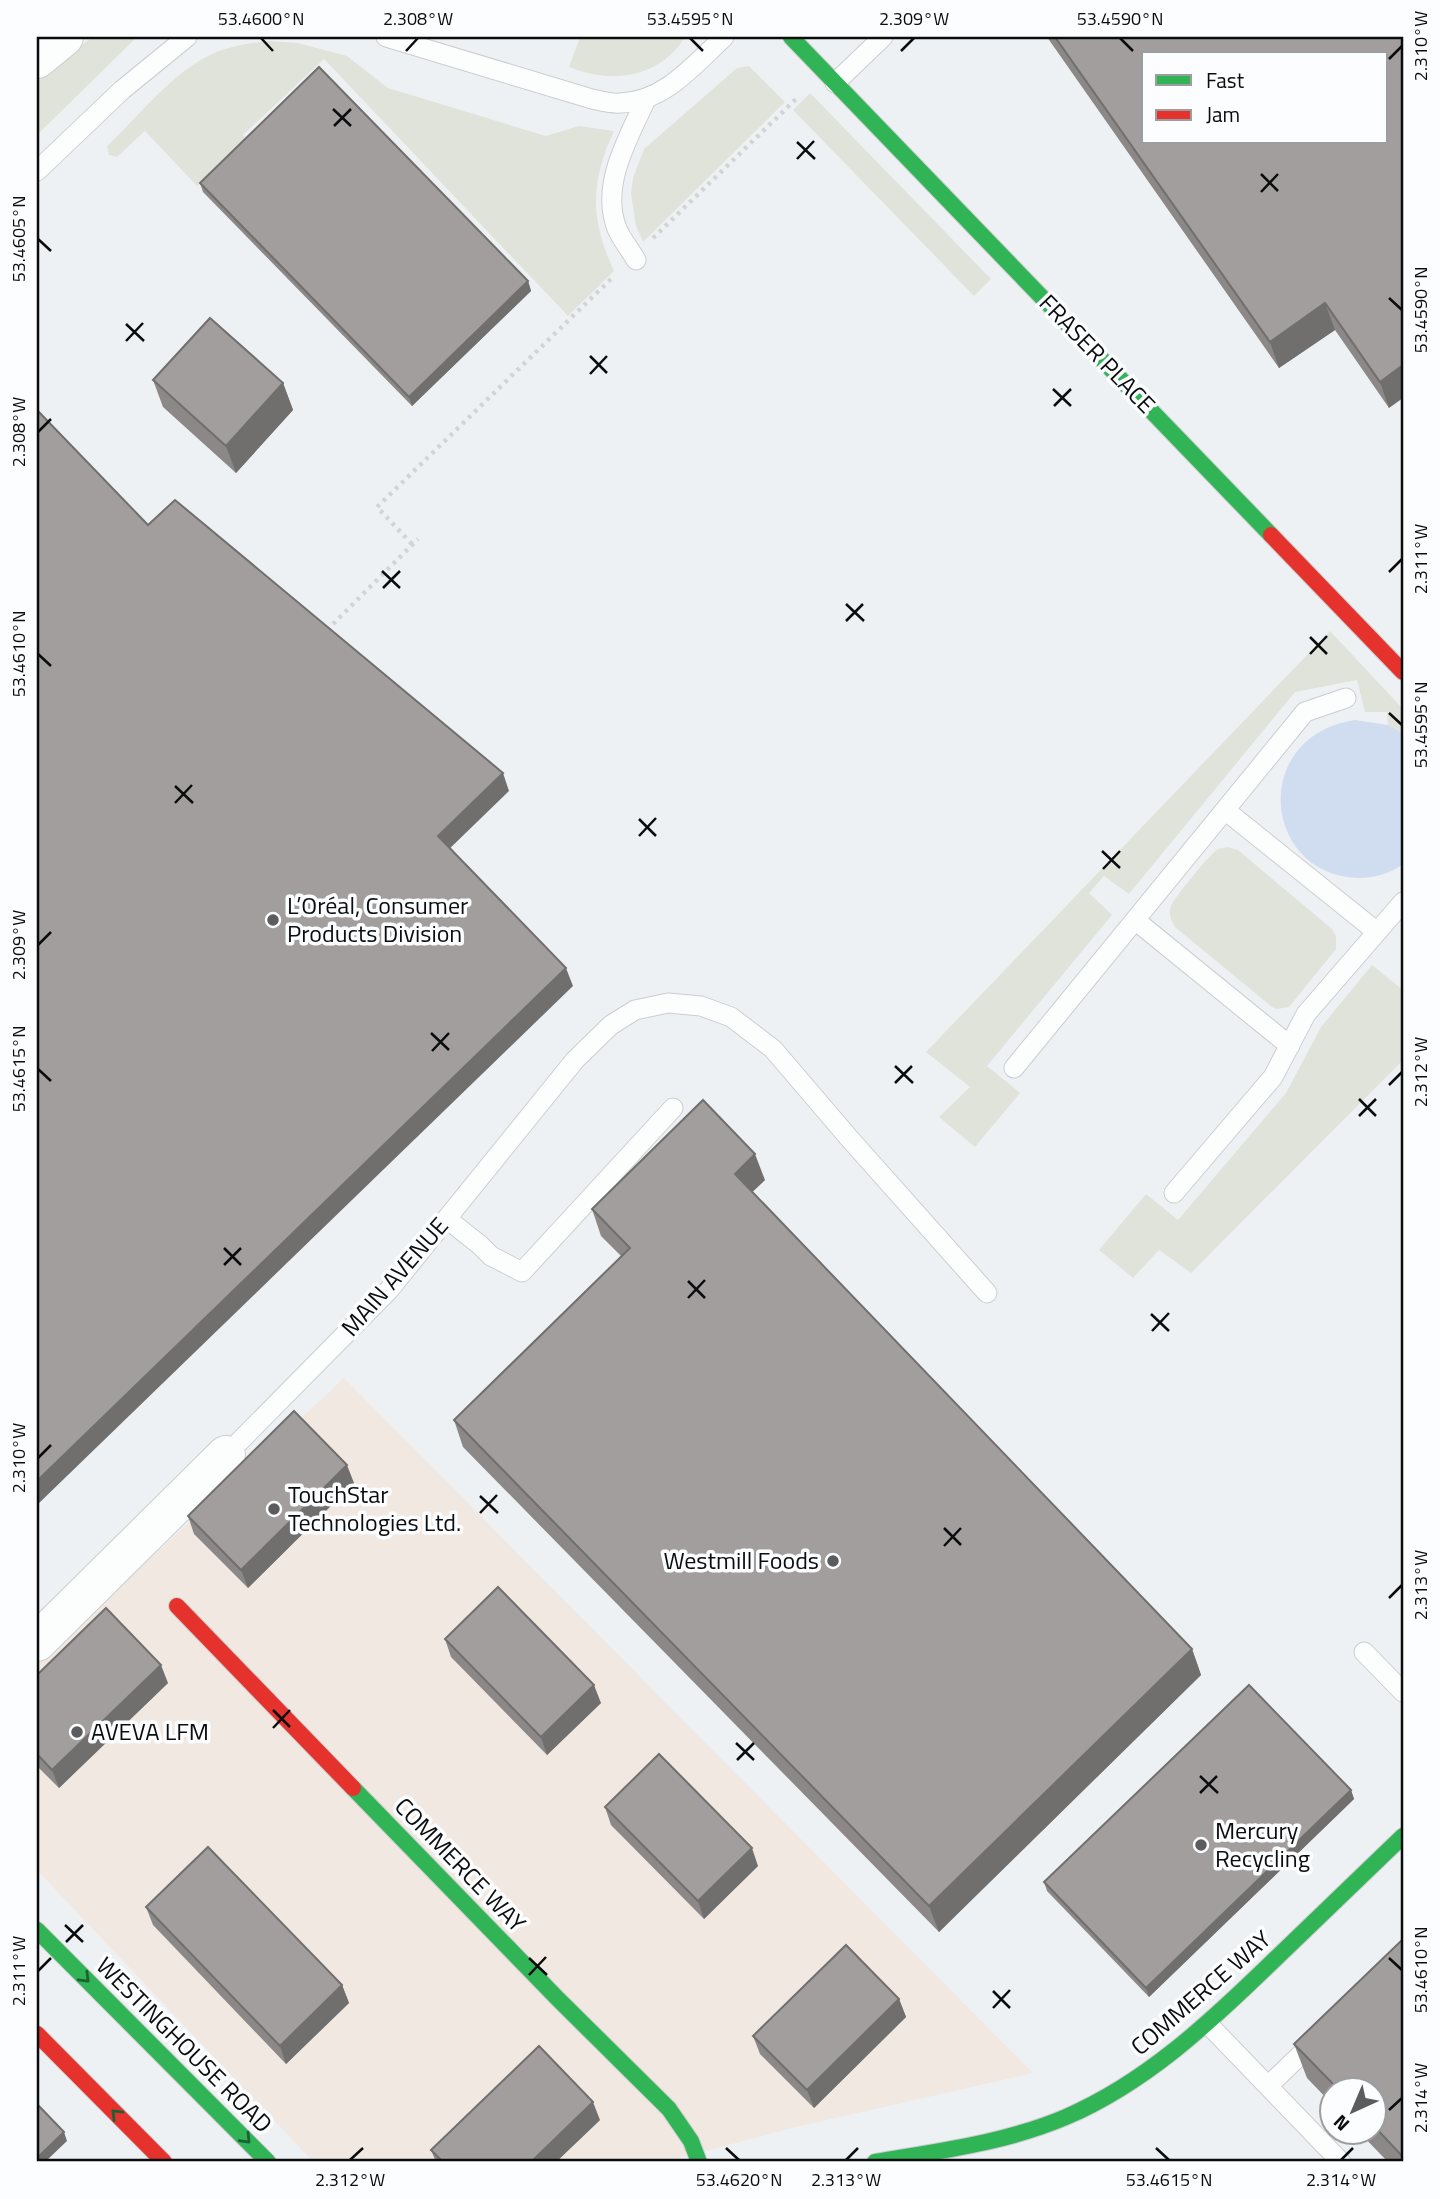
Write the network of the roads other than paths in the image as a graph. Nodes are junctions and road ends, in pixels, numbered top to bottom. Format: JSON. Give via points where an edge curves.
{"nodes":[{"id":1,"x":64,"y":37,"type":"edge"},
{"id":2,"x":187,"y":37,"type":"edge"},
{"id":3,"x":386,"y":37,"type":"edge"},
{"id":4,"x":724,"y":37,"type":"edge"},
{"id":5,"x":791,"y":37,"type":"edge"},
{"id":6,"x":883,"y":37,"type":"edge"},
{"id":7,"x":37,"y":59,"type":"edge"},
{"id":8,"x":835,"y":83,"type":"junction"},
{"id":9,"x":646,"y":99,"type":"junction"},
{"id":10,"x":37,"y":171,"type":"edge"},
{"id":11,"x":641,"y":253,"type":"road end"},
{"id":12,"x":1403,"y":672,"type":"edge"},
{"id":13,"x":1346,"y":698,"type":"dead end"},
{"id":14,"x":1224,"y":810,"type":"junction"},
{"id":15,"x":1403,"y":902,"type":"edge"},
{"id":16,"x":1135,"y":920,"type":"junction"},
{"id":17,"x":1377,"y":932,"type":"junction"},
{"id":18,"x":1290,"y":1046,"type":"junction"},
{"id":19,"x":1014,"y":1068,"type":"dead end"},
{"id":20,"x":673,"y":1108,"type":"dead end"},
{"id":21,"x":1174,"y":1193,"type":"dead end"},
{"id":22,"x":447,"y":1219,"type":"junction"},
{"id":23,"x":987,"y":1293,"type":"dead end"},
{"id":24,"x":226,"y":1455,"type":"joint"},
{"id":25,"x":177,"y":1606,"type":"dead end"},
{"id":26,"x":37,"y":1642,"type":"edge"},
{"id":27,"x":1364,"y":1652,"type":"dead end"},
{"id":28,"x":1403,"y":1692,"type":"edge"},
{"id":29,"x":1403,"y":1836,"type":"edge"},
{"id":30,"x":37,"y":1930,"type":"edge"},
{"id":31,"x":1208,"y":2024,"type":"junction"},
{"id":32,"x":1326,"y":2030,"type":"edge"},
{"id":33,"x":37,"y":2034,"type":"edge"},
{"id":34,"x":1268,"y":2086,"type":"junction"},
{"id":35,"x":986,"y":2142,"type":"junction"},
{"id":36,"x":164,"y":2162,"type":"edge"},
{"id":37,"x":268,"y":2162,"type":"edge"},
{"id":38,"x":699,"y":2162,"type":"edge"},
{"id":39,"x":875,"y":2162,"type":"edge"},
{"id":40,"x":984,"y":2162,"type":"edge"},
{"id":41,"x":1341,"y":2162,"type":"edge"}],
"edges":[{"from":1,"to":7,"type":"street"},
{"from":2,"to":10,"type":"lane","via":[[122,90]]},
{"from":3,"to":9,"type":"lane","via":[[592,99],[618,104]]},
{"from":4,"to":9,"type":"lane","via":[[685,74]]},
{"from":5,"to":8,"type":"street","name":"FRASER PLACE"},
{"from":6,"to":8,"type":"lane"},
{"from":8,"to":12,"type":"street","name":"FRASER PLACE"},
{"from":9,"to":11,"type":"lane","via":[[618,164],[612,199],[616,227]]},
{"from":13,"to":14,"type":"lane","via":[[1305,712]]},
{"from":14,"to":16,"type":"lane"},
{"from":14,"to":17,"type":"lane"},
{"from":15,"to":17,"type":"lane"},
{"from":16,"to":18,"type":"lane"},
{"from":16,"to":19,"type":"lane"},
{"from":17,"to":18,"type":"lane","via":[[1307,1014]]},
{"from":18,"to":21,"type":"lane","via":[[1273,1077]]},
{"from":20,"to":22,"type":"lane","via":[[522,1272],[491,1256]]},
{"from":22,"to":23,"type":"lane","name":"MAIN AVENUE","via":[[575,1060],[611,1026],[635,1010],[668,1003],[701,1006],[731,1017],[773,1049]]},
{"from":22,"to":24,"type":"lane","name":"MAIN AVENUE","via":[[389,1290]]},
{"from":24,"to":26,"type":"street","name":"MAIN AVENUE"},
{"from":25,"to":38,"type":"street","name":"COMMERCE WAY","via":[[668,2109],[691,2141]]},
{"from":27,"to":28,"type":"lane"},
{"from":29,"to":31,"type":"street","name":"COMMERCE WAY"},
{"from":30,"to":37,"type":"street","name":"WESTINGHOUSE ROAD","one_way":true},
{"from":31,"to":34,"type":"lane"},
{"from":31,"to":35,"type":"street","name":"COMMERCE WAY","via":[[1100,2101],[1066,2118]]},
{"from":32,"to":34,"type":"lane"},
{"from":36,"to":33,"type":"street","one_way":true},
{"from":34,"to":41,"type":"lane"},
{"from":35,"to":39,"type":"street","name":"COMMERCE WAY"},
{"from":35,"to":40,"type":"lane"}]}
